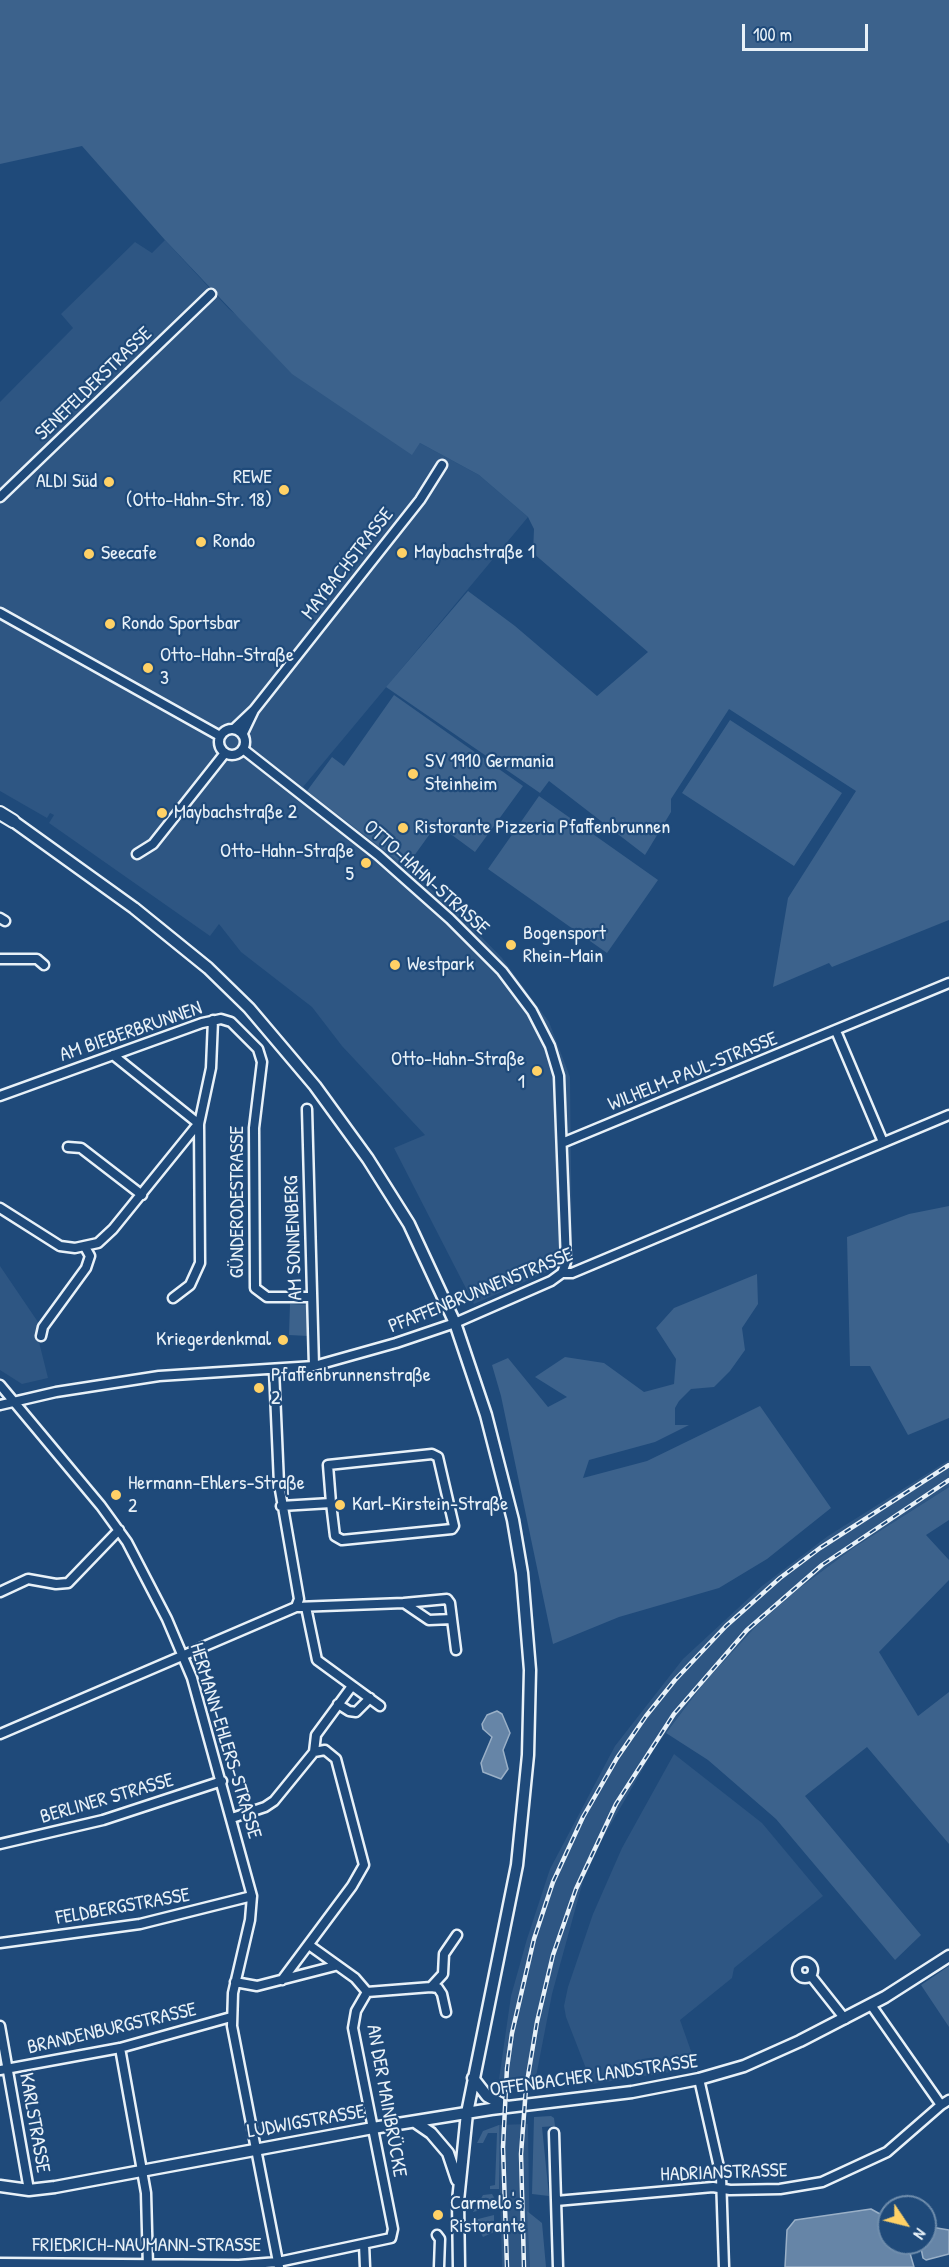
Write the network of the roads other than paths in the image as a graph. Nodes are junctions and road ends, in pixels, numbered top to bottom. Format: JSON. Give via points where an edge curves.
{"nodes":[{"id":1,"x":211,"y":294,"type":"dead end"},
{"id":2,"x":442,"y":465,"type":"dead end"},
{"id":3,"x":0,"y":497,"type":"edge"},
{"id":4,"x":0,"y":613,"type":"edge"},
{"id":5,"x":239,"y":731,"type":"junction"},
{"id":6,"x":220,"y":736,"type":"junction"},
{"id":7,"x":243,"y":749,"type":"junction"},
{"id":8,"x":225,"y":753,"type":"junction"},
{"id":9,"x":0,"y":813,"type":"edge"},
{"id":10,"x":7,"y":824,"type":"edge"},
{"id":11,"x":137,"y":854,"type":"dead end"},
{"id":12,"x":0,"y":959,"type":"edge"},
{"id":13,"x":44,"y":965,"type":"dead end"},
{"id":14,"x":949,"y":983,"type":"edge"},
{"id":15,"x":213,"y":1020,"type":"junction"},
{"id":16,"x":836,"y":1031,"type":"junction"},
{"id":17,"x":113,"y":1055,"type":"junction"},
{"id":18,"x":261,"y":1055,"type":"joint"},
{"id":19,"x":0,"y":1096,"type":"edge"},
{"id":20,"x":307,"y":1109,"type":"dead end"},
{"id":21,"x":949,"y":1115,"type":"edge"},
{"id":22,"x":199,"y":1124,"type":"junction"},
{"id":23,"x":883,"y":1142,"type":"junction"},
{"id":24,"x":562,"y":1143,"type":"junction"},
{"id":25,"x":68,"y":1147,"type":"dead end"},
{"id":26,"x":142,"y":1195,"type":"junction"},
{"id":27,"x":0,"y":1208,"type":"edge"},
{"id":28,"x":85,"y":1247,"type":"junction"},
{"id":29,"x":562,"y":1273,"type":"junction"},
{"id":30,"x":312,"y":1297,"type":"junction"},
{"id":31,"x":173,"y":1298,"type":"dead end"},
{"id":32,"x":455,"y":1323,"type":"junction"},
{"id":33,"x":41,"y":1336,"type":"dead end"},
{"id":34,"x":314,"y":1366,"type":"junction"},
{"id":35,"x":274,"y":1369,"type":"junction"},
{"id":36,"x":0,"y":1384,"type":"edge"},
{"id":37,"x":12,"y":1401,"type":"junction"},
{"id":38,"x":0,"y":1405,"type":"edge"},
{"id":39,"x":331,"y":1503,"type":"junction"},
{"id":40,"x":281,"y":1506,"type":"junction"},
{"id":41,"x":119,"y":1530,"type":"junction"},
{"id":42,"x":0,"y":1592,"type":"edge"},
{"id":43,"x":404,"y":1603,"type":"junction"},
{"id":44,"x":296,"y":1607,"type":"junction"},
{"id":45,"x":306,"y":1607,"type":"junction"},
{"id":46,"x":452,"y":1619,"type":"junction"},
{"id":47,"x":456,"y":1650,"type":"dead end"},
{"id":48,"x":184,"y":1656,"type":"junction"},
{"id":49,"x":351,"y":1686,"type":"junction"},
{"id":50,"x":370,"y":1698,"type":"junction"},
{"id":51,"x":338,"y":1704,"type":"junction"},
{"id":52,"x":380,"y":1706,"type":"dead end"},
{"id":53,"x":0,"y":1734,"type":"edge"},
{"id":54,"x":314,"y":1752,"type":"junction"},
{"id":55,"x":222,"y":1781,"type":"junction"},
{"id":56,"x":232,"y":1818,"type":"junction"},
{"id":57,"x":0,"y":1844,"type":"edge"},
{"id":58,"x":252,"y":1896,"type":"junction"},
{"id":59,"x":457,"y":1935,"type":"dead end"},
{"id":60,"x":0,"y":1943,"type":"edge"},
{"id":61,"x":309,"y":1945,"type":"junction"},
{"id":62,"x":949,"y":1956,"type":"edge"},
{"id":63,"x":335,"y":1966,"type":"junction"},
{"id":64,"x":811,"y":1976,"type":"dead end"},
{"id":65,"x":282,"y":1980,"type":"junction"},
{"id":66,"x":235,"y":1982,"type":"junction"},
{"id":67,"x":431,"y":1987,"type":"junction"},
{"id":68,"x":367,"y":1992,"type":"junction"},
{"id":69,"x":871,"y":2005,"type":"junction"},
{"id":70,"x":446,"y":2012,"type":"dead end"},
{"id":71,"x":231,"y":2017,"type":"junction"},
{"id":72,"x":845,"y":2019,"type":"junction"},
{"id":73,"x":0,"y":2026,"type":"edge"},
{"id":74,"x":120,"y":2048,"type":"junction"},
{"id":75,"x":4,"y":2070,"type":"edge"},
{"id":76,"x":473,"y":2079,"type":"junction"},
{"id":77,"x":699,"y":2079,"type":"junction"},
{"id":78,"x":945,"y":2102,"type":"edge"},
{"id":79,"x":507,"y":2107,"type":"junction"},
{"id":80,"x":467,"y":2113,"type":"junction"},
{"id":81,"x":415,"y":2122,"type":"junction"},
{"id":82,"x":374,"y":2128,"type":"junction"},
{"id":83,"x":554,"y":2133,"type":"dead end"},
{"id":84,"x":256,"y":2150,"type":"junction"},
{"id":85,"x":142,"y":2170,"type":"junction"},
{"id":86,"x":0,"y":2186,"type":"edge"},
{"id":87,"x":459,"y":2187,"type":"junction"},
{"id":88,"x":723,"y":2188,"type":"junction"},
{"id":89,"x":29,"y":2190,"type":"junction"},
{"id":90,"x":556,"y":2200,"type":"junction"},
{"id":91,"x":437,"y":2235,"type":"dead end"},
{"id":92,"x":364,"y":2244,"type":"junction"},
{"id":93,"x":0,"y":2263,"type":"edge"},
{"id":94,"x":278,"y":2264,"type":"edge"},
{"id":95,"x":148,"y":2266,"type":"edge"},
{"id":96,"x":365,"y":2267,"type":"edge"},
{"id":97,"x":439,"y":2267,"type":"edge"},
{"id":98,"x":459,"y":2267,"type":"edge"},
{"id":99,"x":558,"y":2267,"type":"edge"},
{"id":100,"x":724,"y":2267,"type":"edge"}],
"edges":[{"from":1,"to":3,"type":"street","name":"SENEFELDERSTRASSE"},
{"from":2,"to":5,"type":"street","name":"MAYBACHSTRASSE","via":[[420,500]]},
{"from":4,"to":6,"type":"street"},
{"from":5,"to":6,"type":"street","via":[[226,729]]},
{"from":5,"to":7,"type":"street","via":[[246,741]]},
{"from":6,"to":8,"type":"street","via":[[220,747]]},
{"from":7,"to":8,"type":"street","via":[[237,754]]},
{"from":7,"to":24,"type":"street","name":"OTTO-HAHN-STRASSE","via":[[398,872],[477,945],[517,989],[538,1021],[554,1057],[559,1076]]},
{"from":8,"to":11,"type":"street","via":[[153,844]]},
{"from":9,"to":10,"type":"highway"},
{"from":10,"to":32,"type":"main road","via":[[110,890],[181,945],[249,1008],[337,1114],[387,1188],[409,1224]]},
{"from":12,"to":13,"type":"street","via":[[37,959]]},
{"from":14,"to":16,"type":"street","name":"WILHELM-PAUL-STRASSE"},
{"from":15,"to":17,"type":"street","name":"AM BIEBERBRUNNEN"},
{"from":15,"to":18,"type":"street","name":"AM BIEBERBRUNNEN","via":[[235,1024]]},
{"from":15,"to":22,"type":"street","via":[[212,1068]]},
{"from":16,"to":23,"type":"street"},
{"from":16,"to":24,"type":"street","name":"WILHELM-PAUL-STRASSE"},
{"from":17,"to":19,"type":"street","name":"AM BIEBERBRUNNEN"},
{"from":17,"to":22,"type":"street"},
{"from":18,"to":30,"type":"street","name":"GÜNDERODESTRASSE","via":[[254,1128],[255,1288],[267,1297]]},
{"from":20,"to":30,"type":"street","name":"AM SONNENBERG"},
{"from":21,"to":23,"type":"street","name":"PFAFFENBRUNNENSTRASSE"},
{"from":22,"to":26,"type":"street"},
{"from":22,"to":31,"type":"street","via":[[200,1263],[190,1285]]},
{"from":23,"to":29,"type":"street","name":"PFAFFENBRUNNENSTRASSE","via":[[572,1273]]},
{"from":24,"to":29,"type":"street","name":"OTTO-HAHN-STRASSE","via":[[566,1262]]},
{"from":25,"to":26,"type":"street","via":[[81,1148]]},
{"from":26,"to":28,"type":"street","via":[[107,1236]]},
{"from":27,"to":28,"type":"street","via":[[55,1244]]},
{"from":28,"to":33,"type":"street","via":[[90,1256],[88,1264],[43,1327]]},
{"from":29,"to":32,"type":"street","name":"PFAFFENBRUNNENSTRASSE"},
{"from":30,"to":34,"type":"street","name":"AM SONNENBERG"},
{"from":32,"to":34,"type":"street","name":"PFAFFENBRUNNENSTRASSE"},
{"from":32,"to":76,"type":"main road","via":[[499,1458],[513,1520],[530,1670],[527,1781],[519,1855]]},
{"from":34,"to":35,"type":"street","name":"PFAFFENBRUNNENSTRASSE"},
{"from":35,"to":37,"type":"street","name":"PFAFFENBRUNNENSTRASSE","via":[[159,1376]]},
{"from":35,"to":40,"type":"street"},
{"from":36,"to":37,"type":"street","name":"HERMANN-EHLERS-STRASSE"},
{"from":37,"to":38,"type":"street","name":"PFAFFENBRUNNENSTRASSE"},
{"from":37,"to":41,"type":"street","name":"HERMANN-EHLERS-STRASSE"},
{"from":39,"to":39,"type":"street","via":[[328,1465],[432,1454],[438,1457],[454,1526],[342,1540],[334,1536]]},
{"from":39,"to":40,"type":"street"},
{"from":40,"to":44,"type":"street","via":[[299,1599]]},
{"from":41,"to":42,"type":"street","via":[[68,1583],[28,1579]]},
{"from":41,"to":48,"type":"street","name":"HERMANN-EHLERS-STRASSE","via":[[157,1597]]},
{"from":43,"to":45,"type":"street"},
{"from":43,"to":46,"type":"street","via":[[429,1620]]},
{"from":43,"to":46,"type":"street","via":[[447,1599]]},
{"from":44,"to":45,"type":"street"},
{"from":44,"to":48,"type":"street"},
{"from":45,"to":49,"type":"street","via":[[315,1657]]},
{"from":46,"to":47,"type":"street"},
{"from":48,"to":53,"type":"street"},
{"from":48,"to":55,"type":"street","name":"HERMANN-EHLERS-STRASSE"},
{"from":49,"to":50,"type":"street"},
{"from":49,"to":51,"type":"street"},
{"from":50,"to":51,"type":"street","via":[[356,1712]]},
{"from":50,"to":52,"type":"street"},
{"from":51,"to":54,"type":"street","via":[[314,1739]]},
{"from":54,"to":56,"type":"street","via":[[274,1801]]},
{"from":54,"to":61,"type":"street","via":[[329,1752],[338,1763],[364,1865]]},
{"from":55,"to":56,"type":"street","name":"HERMANN-EHLERS-STRASSE"},
{"from":55,"to":57,"type":"street","name":"BERLINER STRASSE","via":[[111,1817]]},
{"from":56,"to":58,"type":"street","name":"HERMANN-EHLERS-STRASSE"},
{"from":58,"to":60,"type":"street","name":"FELDBERGSTRASSE","via":[[140,1924]]},
{"from":58,"to":66,"type":"street","name":"HERMANN-EHLERS-STRASSE"},
{"from":59,"to":67,"type":"street","via":[[444,1954],[443,1974]]},
{"from":61,"to":63,"type":"street"},
{"from":61,"to":65,"type":"street"},
{"from":62,"to":69,"type":"main road","name":"OFFENBACHER LANDSTRASSE"},
{"from":63,"to":65,"type":"street"},
{"from":63,"to":68,"type":"street","via":[[355,1978]]},
{"from":64,"to":72,"type":"street"},
{"from":65,"to":66,"type":"street","via":[[257,1986]]},
{"from":66,"to":71,"type":"street","name":"HERMANN-EHLERS-STRASSE"},
{"from":67,"to":68,"type":"street"},
{"from":67,"to":70,"type":"street","via":[[442,1994]]},
{"from":68,"to":82,"type":"street","name":"AN DER MAINBRÜCKE","via":[[356,2011],[353,2028]]},
{"from":69,"to":72,"type":"main road","name":"OFFENBACHER LANDSTRASSE"},
{"from":69,"to":78,"type":"street"},
{"from":71,"to":74,"type":"street","name":"BRANDENBURGSTRASSE"},
{"from":71,"to":84,"type":"street","name":"HERMANN-EHLERS-STRASSE"},
{"from":72,"to":77,"type":"main road","name":"OFFENBACHER LANDSTRASSE","via":[[760,2060]]},
{"from":73,"to":75,"type":"street","name":"KARLSTRASSE"},
{"from":74,"to":75,"type":"street","name":"BRANDENBURGSTRASSE"},
{"from":74,"to":85,"type":"street"},
{"from":75,"to":89,"type":"street","name":"KARLSTRASSE"},
{"from":76,"to":79,"type":"main road","via":[[487,2096]]},
{"from":76,"to":80,"type":"main road"},
{"from":77,"to":79,"type":"main road","name":"OFFENBACHER LANDSTRASSE"},
{"from":77,"to":88,"type":"street"},
{"from":78,"to":88,"type":"street","name":"HADRIANSTRASSE","via":[[887,2152],[828,2180],[780,2189]]},
{"from":79,"to":80,"type":"main road","name":"OFFENBACHER LANDSTRASSE"},
{"from":80,"to":81,"type":"main road","name":"LUDWIGSTRASSE"},
{"from":80,"to":87,"type":"main road"},
{"from":81,"to":82,"type":"main road","name":"LUDWIGSTRASSE"},
{"from":81,"to":87,"type":"main road","via":[[448,2153]]},
{"from":82,"to":84,"type":"main road","name":"LUDWIGSTRASSE"},
{"from":82,"to":92,"type":"street","name":"AN DER MAINBRÜCKE","via":[[393,2233],[391,2238]]},
{"from":83,"to":90,"type":"street"},
{"from":84,"to":85,"type":"main road","name":"LUDWIGSTRASSE"},
{"from":84,"to":94,"type":"street","name":"HERMANN-EHLERS-STRASSE"},
{"from":85,"to":89,"type":"main road","name":"LUDWIGSTRASSE"},
{"from":85,"to":95,"type":"street"},
{"from":86,"to":89,"type":"main road","name":"LUDWIGSTRASSE"},
{"from":87,"to":98,"type":"main road"},
{"from":88,"to":90,"type":"street","name":"HADRIANSTRASSE"},
{"from":88,"to":100,"type":"street"},
{"from":90,"to":99,"type":"street"},
{"from":91,"to":97,"type":"street"},
{"from":92,"to":94,"type":"street","name":"FRIEDRICH-NAUMANN-STRASSE"},
{"from":92,"to":96,"type":"street"},
{"from":93,"to":95,"type":"street","name":"FRIEDRICH-NAUMANN-STRASSE"},
{"from":94,"to":95,"type":"street","name":"FRIEDRICH-NAUMANN-STRASSE"}]}
